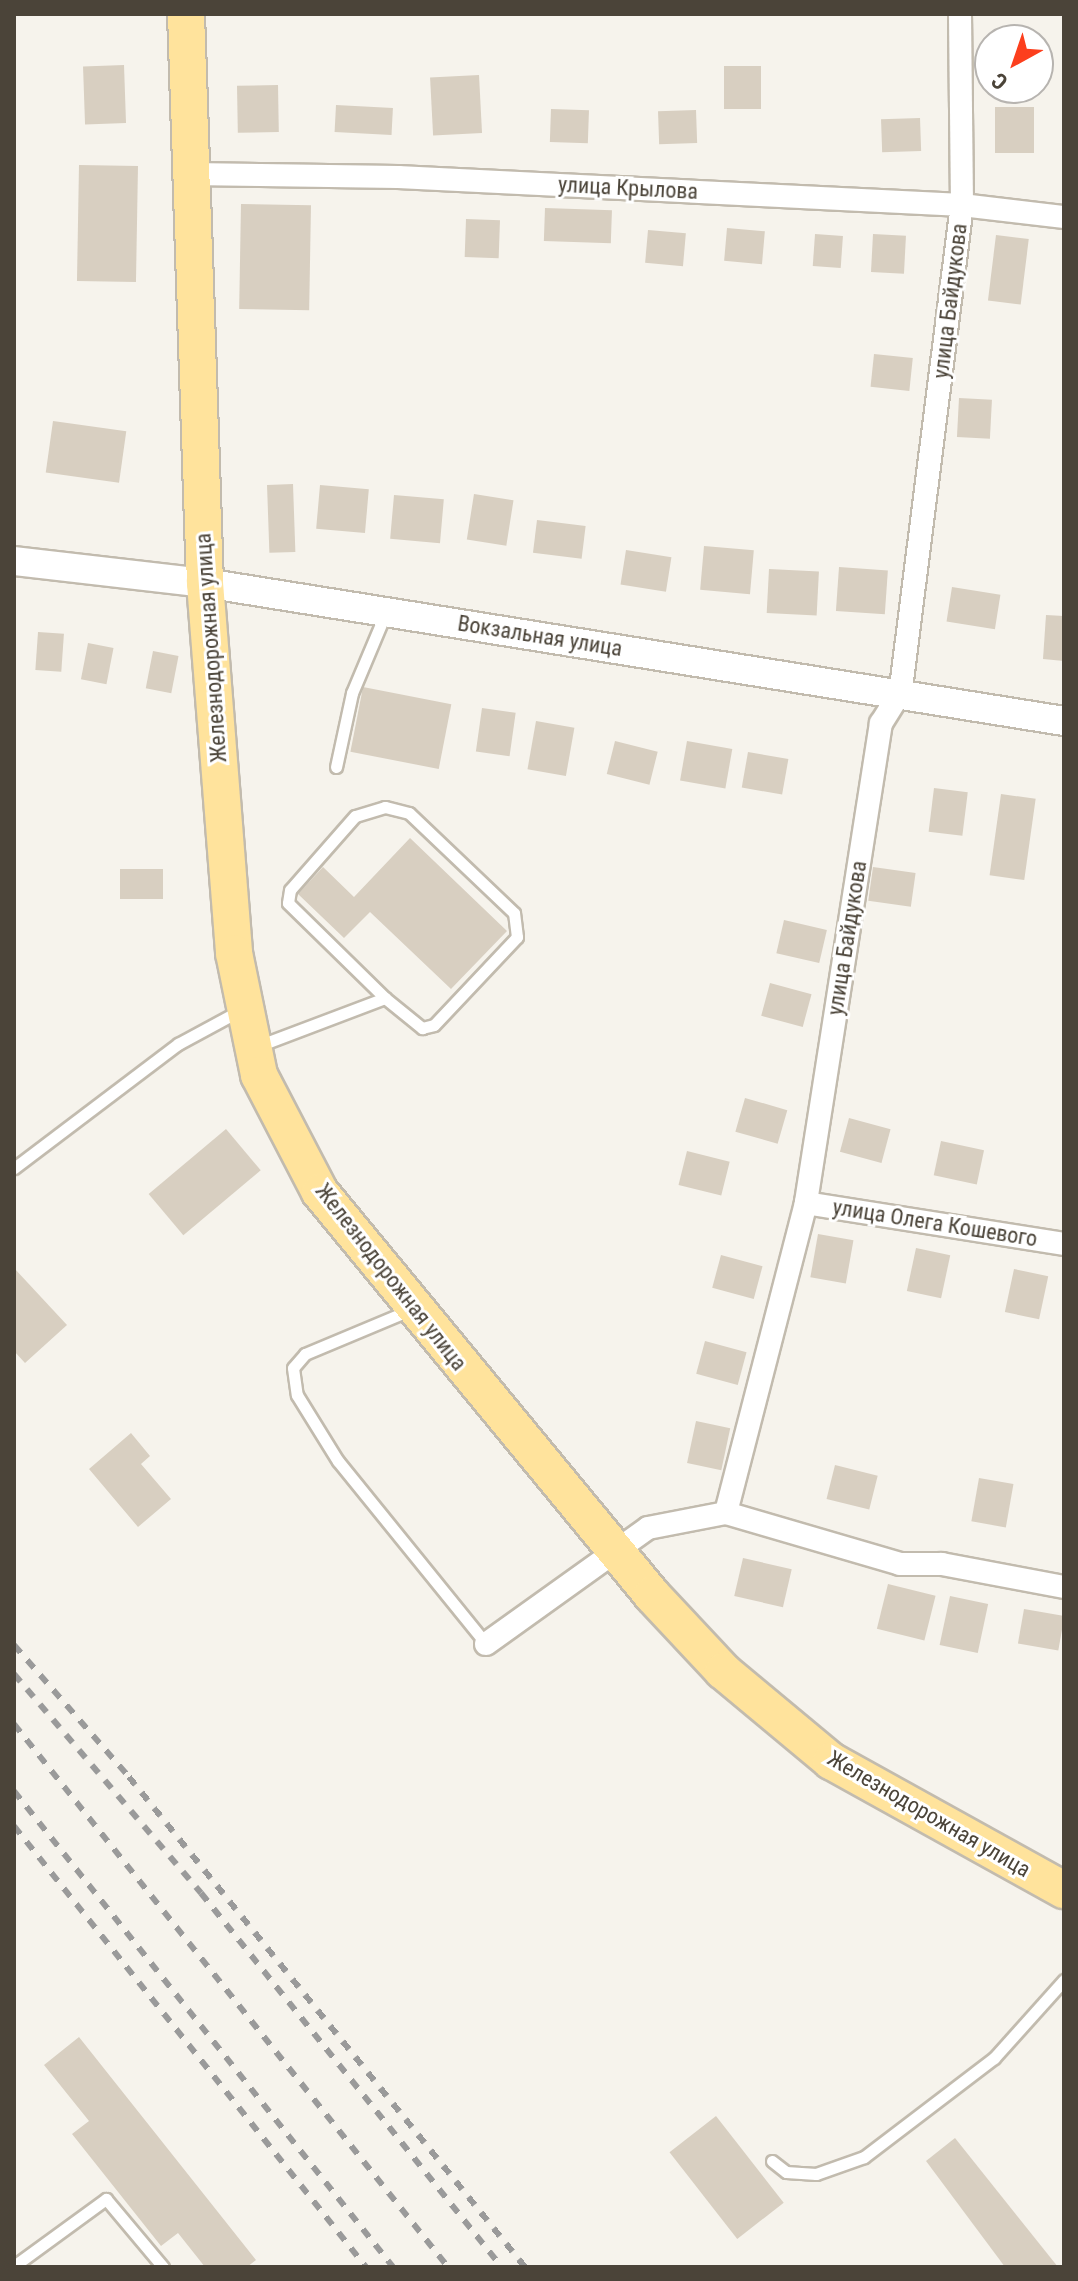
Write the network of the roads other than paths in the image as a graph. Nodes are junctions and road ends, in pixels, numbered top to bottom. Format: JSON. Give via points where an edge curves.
{"nodes":[{"id":1,"x":186,"y":14,"type":"edge"},
{"id":2,"x":960,"y":14,"type":"edge"},
{"id":3,"x":191,"y":174,"type":"junction"},
{"id":4,"x":962,"y":205,"type":"junction"},
{"id":5,"x":1064,"y":217,"type":"edge"},
{"id":6,"x":14,"y":561,"type":"edge"},
{"id":7,"x":205,"y":583,"type":"junction"},
{"id":8,"x":386,"y":611,"type":"junction"},
{"id":9,"x":900,"y":693,"type":"junction"},
{"id":10,"x":1064,"y":721,"type":"edge"},
{"id":11,"x":336,"y":767,"type":"dead end"},
{"id":12,"x":385,"y":998,"type":"junction"},
{"id":13,"x":245,"y":1008,"type":"junction"},
{"id":14,"x":253,"y":1048,"type":"junction"},
{"id":15,"x":14,"y":1168,"type":"edge"},
{"id":16,"x":806,"y":1203,"type":"junction"},
{"id":17,"x":1064,"y":1244,"type":"edge"},
{"id":18,"x":414,"y":1308,"type":"junction"},
{"id":19,"x":726,"y":1513,"type":"junction"},
{"id":20,"x":613,"y":1548,"type":"junction"},
{"id":21,"x":1064,"y":1587,"type":"edge"},
{"id":22,"x":486,"y":1644,"type":"joint"},
{"id":23,"x":1064,"y":1890,"type":"edge"},
{"id":24,"x":1064,"y":1980,"type":"edge"},
{"id":25,"x":772,"y":2161,"type":"dead end"},
{"id":26,"x":14,"y":2266,"type":"edge"},
{"id":27,"x":163,"y":2267,"type":"edge"}],
"edges":[{"from":1,"to":3,"type":"main road","name":"Железнодорожная улица"},
{"from":2,"to":4,"type":"street","name":"улица Байдукова"},
{"from":3,"to":4,"type":"street","name":"улица Крылова","via":[[398,177]]},
{"from":3,"to":7,"type":"main road","name":"Железнодорожная улица"},
{"from":4,"to":5,"type":"street","name":"улица Крылова"},
{"from":4,"to":9,"type":"street","name":"улица Байдукова"},
{"from":6,"to":7,"type":"street","name":"Вокзальная улица"},
{"from":7,"to":8,"type":"street","name":"Вокзальная улица"},
{"from":7,"to":13,"type":"main road","name":"Железнодорожная улица","via":[[234,953]]},
{"from":8,"to":9,"type":"street","name":"Вокзальная улица"},
{"from":8,"to":11,"type":"lane","via":[[352,693]]},
{"from":9,"to":10,"type":"street","name":"Вокзальная улица"},
{"from":9,"to":16,"type":"street","name":"улица Байдукова","via":[[881,723]]},
{"from":12,"to":12,"type":"lane","via":[[422,1028],[434,1025],[520,929],[514,913],[409,813],[385,807],[355,816],[290,890],[288,903]]},
{"from":12,"to":14,"type":"lane"},
{"from":13,"to":14,"type":"main road","name":"Железнодорожная улица"},
{"from":13,"to":15,"type":"lane","via":[[178,1044]]},
{"from":14,"to":18,"type":"main road","name":"Железнодорожная улица","via":[[259,1075],[320,1192]]},
{"from":16,"to":17,"type":"street","name":"улица Олега Кошевого"},
{"from":16,"to":19,"type":"street","name":"улица Байдукова"},
{"from":18,"to":20,"type":"main road","name":"Железнодорожная улица"},
{"from":18,"to":22,"type":"lane","via":[[305,1354],[293,1368],[297,1395],[338,1461]]},
{"from":19,"to":20,"type":"street","via":[[648,1528]]},
{"from":19,"to":21,"type":"street","via":[[900,1564],[942,1564]]},
{"from":20,"to":22,"type":"street"},
{"from":20,"to":23,"type":"main road","name":"Железнодорожная улица","via":[[723,1671],[831,1761]]},
{"from":24,"to":25,"type":"lane","via":[[994,2058],[864,2157],[816,2174],[786,2172]]},
{"from":26,"to":27,"type":"lane","via":[[106,2199]]}]}
